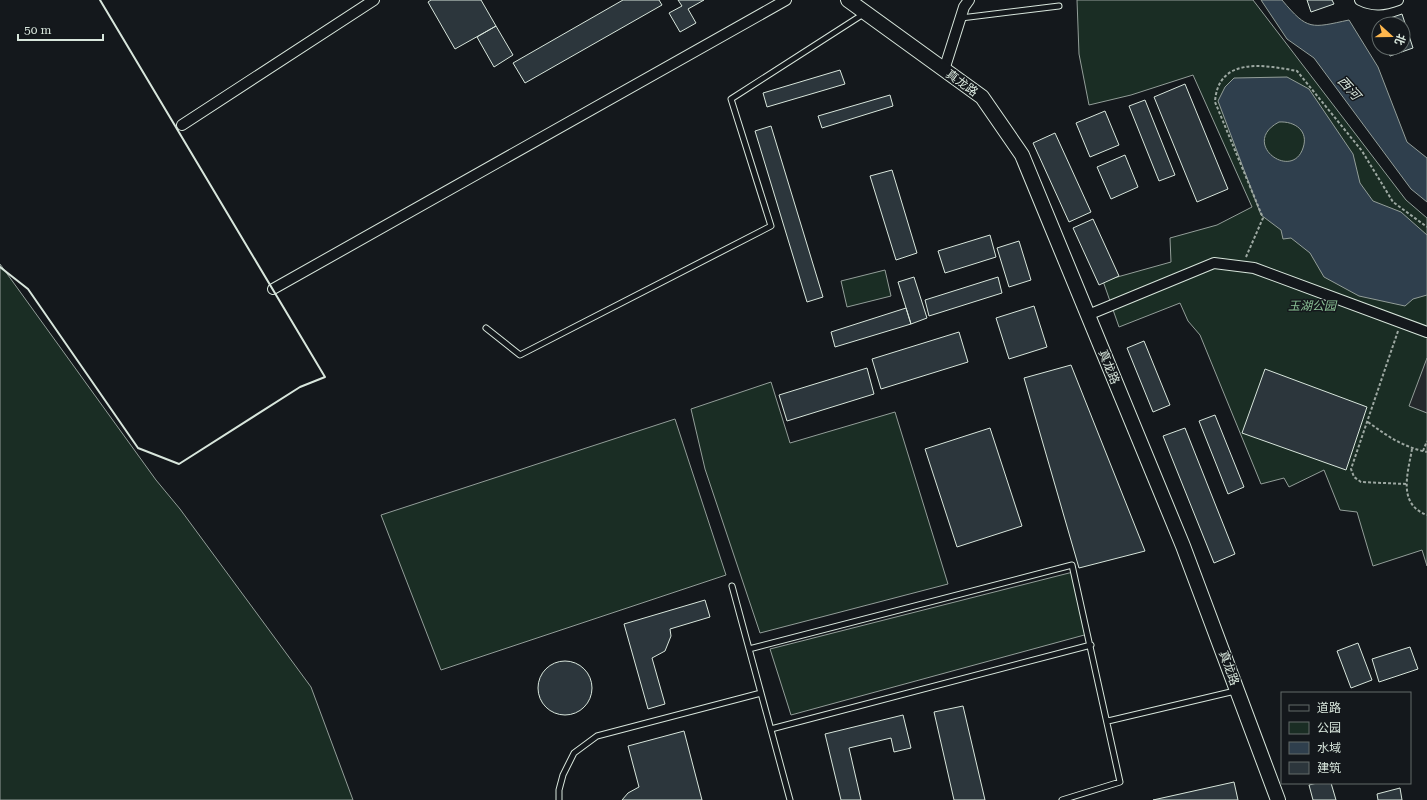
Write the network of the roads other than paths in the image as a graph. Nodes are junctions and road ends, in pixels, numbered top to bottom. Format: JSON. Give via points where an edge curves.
{"nodes":[{"id":1,"x":374,"y":0,"type":"edge"},
{"id":2,"x":786,"y":0,"type":"edge"},
{"id":3,"x":848,"y":0,"type":"edge"},
{"id":4,"x":969,"y":0,"type":"edge"},
{"id":5,"x":1360,"y":0,"type":"edge"},
{"id":6,"x":1398,"y":0,"type":"edge"},
{"id":7,"x":1058,"y":6,"type":"dead end"},
{"id":8,"x":865,"y":13,"type":"junction"},
{"id":9,"x":961,"y":18,"type":"junction"},
{"id":10,"x":944,"y":70,"type":"junction"},
{"id":11,"x":182,"y":125,"type":"dead end"},
{"id":12,"x":274,"y":289,"type":"dead end"},
{"id":13,"x":1088,"y":315,"type":"junction"},
{"id":14,"x":486,"y":328,"type":"dead end"},
{"id":15,"x":1427,"y":332,"type":"edge"},
{"id":16,"x":732,"y":586,"type":"dead end"},
{"id":17,"x":1091,"y":645,"type":"junction"},
{"id":18,"x":749,"y":649,"type":"junction"},
{"id":19,"x":1237,"y":690,"type":"junction"},
{"id":20,"x":761,"y":693,"type":"junction"},
{"id":21,"x":1108,"y":721,"type":"junction"},
{"id":22,"x":771,"y":729,"type":"junction"},
{"id":23,"x":559,"y":800,"type":"edge"},
{"id":24,"x":790,"y":800,"type":"edge"},
{"id":25,"x":1062,"y":800,"type":"edge"},
{"id":26,"x":1278,"y":800,"type":"edge"}],
"edges":[{"from":1,"to":11,"type":"street"},
{"from":2,"to":12,"type":"street"},
{"from":3,"to":8,"type":"main road","name":"真龙路"},
{"from":4,"to":9,"type":"street"},
{"from":5,"to":6,"type":"street","via":[[1379,5]]},
{"from":7,"to":9,"type":"lane"},
{"from":8,"to":10,"type":"main road","name":"真龙路"},
{"from":8,"to":14,"type":"lane","via":[[731,99],[771,226],[520,355]]},
{"from":9,"to":10,"type":"street"},
{"from":10,"to":13,"type":"main road","name":"真龙路","via":[[982,97],[1022,155]]},
{"from":13,"to":15,"type":"street","via":[[1214,263],[1254,268]]},
{"from":13,"to":19,"type":"main road","name":"真龙路","via":[[1183,546]]},
{"from":16,"to":18,"type":"lane"},
{"from":17,"to":18,"type":"lane","via":[[1072,565]]},
{"from":17,"to":21,"type":"lane"},
{"from":17,"to":22,"type":"lane"},
{"from":18,"to":20,"type":"lane"},
{"from":19,"to":21,"type":"lane"},
{"from":19,"to":26,"type":"main road","name":"真龙路"},
{"from":20,"to":22,"type":"lane"},
{"from":20,"to":23,"type":"lane","via":[[598,736],[574,753],[562,775]]},
{"from":21,"to":25,"type":"lane","via":[[1120,782]]},
{"from":22,"to":24,"type":"lane"}]}
